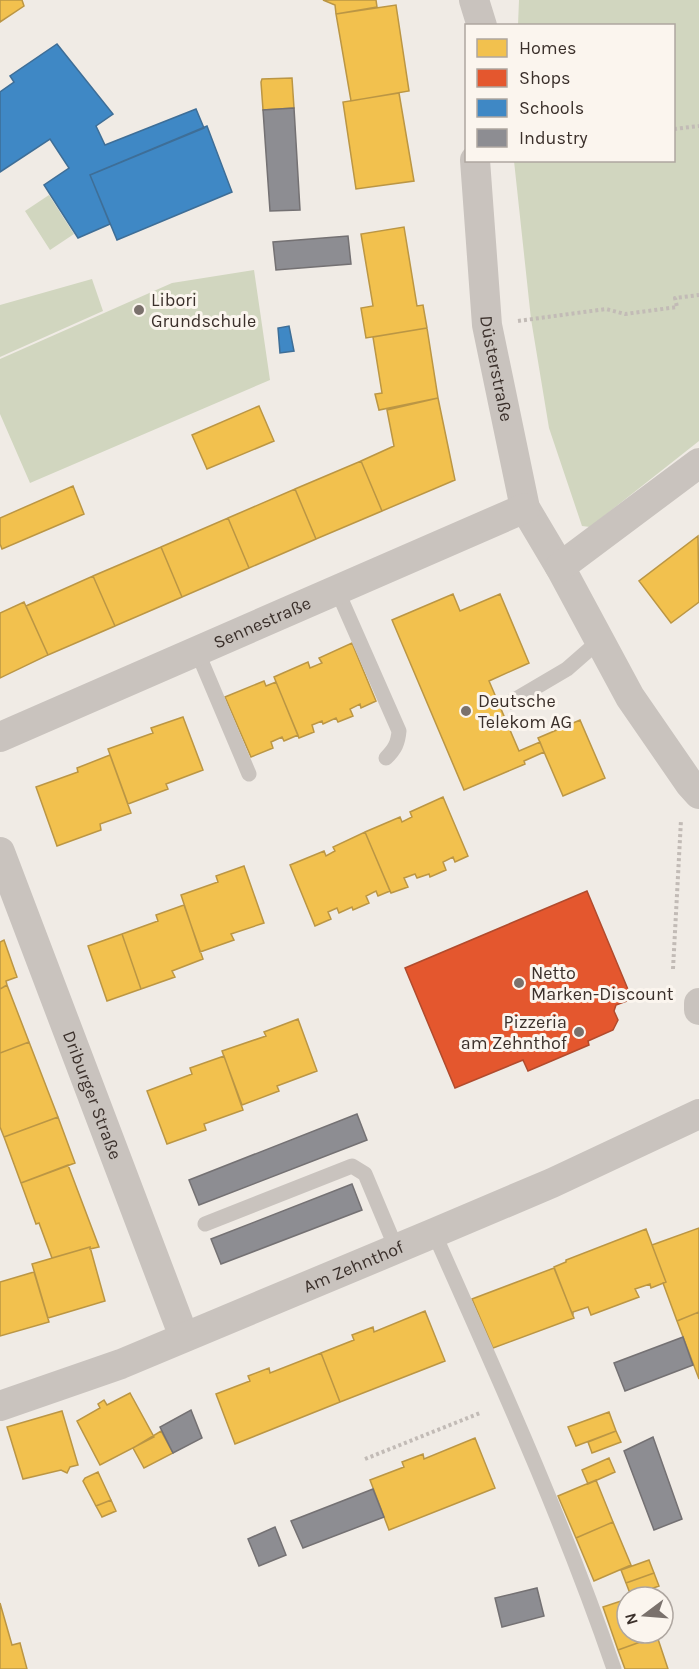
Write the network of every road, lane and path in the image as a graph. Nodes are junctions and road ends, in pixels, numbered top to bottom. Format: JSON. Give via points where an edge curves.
{"nodes":[{"id":1,"x":474,"y":0,"type":"edge"},
{"id":2,"x":481,"y":24,"type":"edge"},
{"id":3,"x":699,"y":126,"type":"edge"},
{"id":4,"x":675,"y":129,"type":"edge"},
{"id":5,"x":475,"y":162,"type":"edge"},
{"id":6,"x":699,"y":295,"type":"edge"},
{"id":7,"x":487,"y":326,"type":"junction"},
{"id":8,"x":699,"y":463,"type":"edge"},
{"id":9,"x":525,"y":508,"type":"junction"},
{"id":10,"x":560,"y":567,"type":"junction"},
{"id":11,"x":338,"y":590,"type":"junction"},
{"id":12,"x":599,"y":641,"type":"junction"},
{"id":13,"x":197,"y":651,"type":"junction"},
{"id":14,"x":511,"y":702,"type":"dead end"},
{"id":15,"x":0,"y":737,"type":"edge"},
{"id":16,"x":386,"y":758,"type":"dead end"},
{"id":17,"x":249,"y":774,"type":"dead end"},
{"id":18,"x":690,"y":804,"type":"edge"},
{"id":19,"x":0,"y":852,"type":"edge"},
{"id":20,"x":674,"y":969,"type":"dead end"},
{"id":21,"x":699,"y":1002,"type":"edge"},
{"id":22,"x":699,"y":1010,"type":"edge"},
{"id":23,"x":699,"y":1114,"type":"edge"},
{"id":24,"x":205,"y":1224,"type":"dead end"},
{"id":25,"x":434,"y":1233,"type":"junction"},
{"id":26,"x":396,"y":1248,"type":"junction"},
{"id":27,"x":184,"y":1337,"type":"junction"},
{"id":28,"x":0,"y":1406,"type":"edge"},
{"id":29,"x":480,"y":1413,"type":"dead end"},
{"id":30,"x":365,"y":1459,"type":"dead end"},
{"id":31,"x":614,"y":1669,"type":"edge"}],
"edges":[{"from":1,"to":2,"type":"street"},
{"from":3,"to":4,"type":"path"},
{"from":5,"to":7,"type":"street","name":"Düsterstraße"},
{"from":6,"to":7,"type":"path","via":[[675,298],[677,307],[625,314],[606,309]]},
{"from":7,"to":9,"type":"street","name":"Düsterstraße"},
{"from":8,"to":10,"type":"street"},
{"from":9,"to":10,"type":"street","name":"Düsterstraße"},
{"from":9,"to":11,"type":"street","name":"Sennestraße"},
{"from":10,"to":12,"type":"street","name":"Düsterstraße"},
{"from":11,"to":13,"type":"street","name":"Sennestraße"},
{"from":11,"to":16,"type":"lane","via":[[399,731],[395,750]]},
{"from":12,"to":14,"type":"lane","via":[[567,669]]},
{"from":12,"to":18,"type":"street","name":"Düsterstraße","via":[[630,698],[690,784]]},
{"from":13,"to":15,"type":"street","name":"Sennestraße"},
{"from":13,"to":17,"type":"lane"},
{"from":18,"to":20,"type":"path"},
{"from":19,"to":27,"type":"street","name":"Driburger Straße"},
{"from":21,"to":22,"type":"street"},
{"from":23,"to":25,"type":"street","name":"Am Zehnthof"},
{"from":24,"to":26,"type":"lane","via":[[352,1166],[365,1174]]},
{"from":25,"to":26,"type":"street","name":"Am Zehnthof"},
{"from":25,"to":31,"type":"lane","via":[[526,1443]]},
{"from":26,"to":27,"type":"street","name":"Am Zehnthof"},
{"from":27,"to":28,"type":"street","name":"Am Zehnthof","via":[[121,1364]]},
{"from":29,"to":30,"type":"path"}]}
